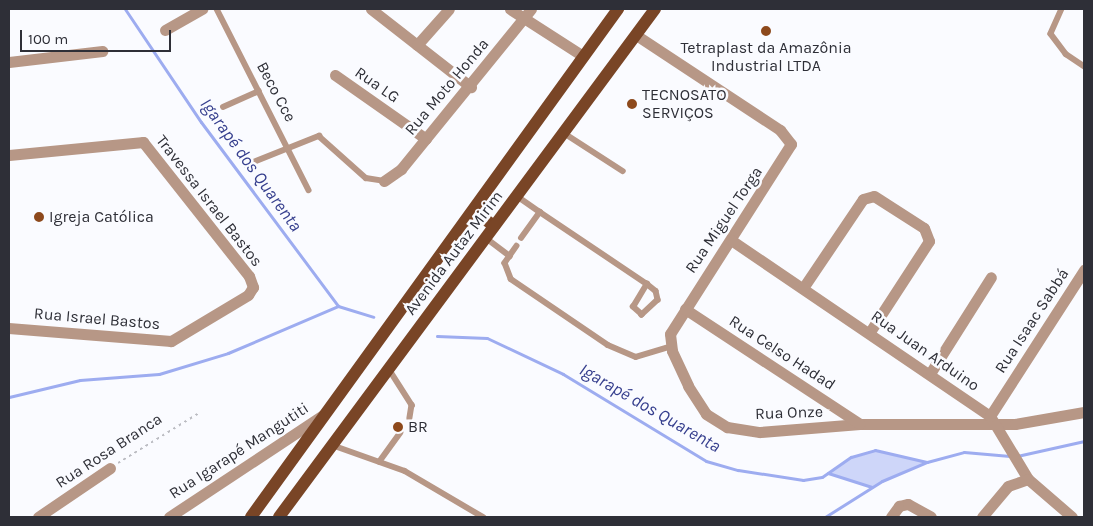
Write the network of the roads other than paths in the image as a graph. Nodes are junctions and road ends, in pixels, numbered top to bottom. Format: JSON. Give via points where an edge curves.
{"nodes":[{"id":1,"x":202,"y":9,"type":"edge"},
{"id":2,"x":217,"y":9,"type":"edge"},
{"id":3,"x":371,"y":9,"type":"edge"},
{"id":4,"x":449,"y":9,"type":"edge"},
{"id":5,"x":510,"y":9,"type":"edge"},
{"id":6,"x":618,"y":9,"type":"edge"},
{"id":7,"x":655,"y":9,"type":"edge"},
{"id":8,"x":1062,"y":9,"type":"edge"},
{"id":9,"x":528,"y":13,"type":"edge"},
{"id":10,"x":165,"y":30,"type":"dead end"},
{"id":11,"x":636,"y":35,"type":"junction"},
{"id":12,"x":417,"y":45,"type":"junction"},
{"id":13,"x":102,"y":51,"type":"dead end"},
{"id":14,"x":583,"y":56,"type":"junction"},
{"id":15,"x":9,"y":62,"type":"edge"},
{"id":16,"x":1084,"y":66,"type":"edge"},
{"id":17,"x":335,"y":75,"type":"dead end"},
{"id":18,"x":471,"y":87,"type":"junction"},
{"id":19,"x":259,"y":91,"type":"junction"},
{"id":20,"x":223,"y":107,"type":"dead end"},
{"id":21,"x":563,"y":132,"type":"junction"},
{"id":22,"x":426,"y":139,"type":"junction"},
{"id":23,"x":290,"y":149,"type":"junction"},
{"id":24,"x":9,"y":155,"type":"edge"},
{"id":25,"x":246,"y":165,"type":"dead end"},
{"id":26,"x":623,"y":171,"type":"dead end"},
{"id":27,"x":384,"y":181,"type":"joint"},
{"id":28,"x":309,"y":190,"type":"dead end"},
{"id":29,"x":516,"y":196,"type":"junction"},
{"id":30,"x":474,"y":211,"type":"junction"},
{"id":31,"x":540,"y":212,"type":"junction"},
{"id":32,"x":494,"y":226,"type":"junction"},
{"id":33,"x":485,"y":238,"type":"junction"},
{"id":34,"x":521,"y":238,"type":"dead end"},
{"id":35,"x":731,"y":240,"type":"junction"},
{"id":36,"x":517,"y":246,"type":"dead end"},
{"id":37,"x":510,"y":256,"type":"junction"},
{"id":38,"x":1084,"y":270,"type":"edge"},
{"id":39,"x":991,"y":277,"type":"dead end"},
{"id":40,"x":647,"y":284,"type":"junction"},
{"id":41,"x":803,"y":288,"type":"junction"},
{"id":42,"x":685,"y":309,"type":"junction"},
{"id":43,"x":9,"y":328,"type":"edge"},
{"id":44,"x":870,"y":332,"type":"junction"},
{"id":45,"x":181,"y":338,"type":"joint"},
{"id":46,"x":671,"y":346,"type":"junction"},
{"id":47,"x":389,"y":368,"type":"junction"},
{"id":48,"x":931,"y":372,"type":"junction"},
{"id":49,"x":327,"y":412,"type":"junction"},
{"id":50,"x":1084,"y":412,"type":"edge"},
{"id":51,"x":410,"y":418,"type":"dead end"},
{"id":52,"x":993,"y":419,"type":"junction"},
{"id":53,"x":860,"y":424,"type":"junction"},
{"id":54,"x":400,"y":433,"type":"dead end"},
{"id":55,"x":332,"y":445,"type":"junction"},
{"id":56,"x":379,"y":462,"type":"junction"},
{"id":57,"x":110,"y":468,"type":"road end"},
{"id":58,"x":1026,"y":476,"type":"junction"},
{"id":59,"x":38,"y":517,"type":"edge"},
{"id":60,"x":169,"y":517,"type":"edge"},
{"id":61,"x":251,"y":517,"type":"edge"},
{"id":62,"x":278,"y":517,"type":"edge"},
{"id":63,"x":484,"y":517,"type":"edge"},
{"id":64,"x":891,"y":517,"type":"edge"},
{"id":65,"x":931,"y":517,"type":"edge"},
{"id":66,"x":982,"y":517,"type":"edge"},
{"id":67,"x":1072,"y":517,"type":"edge"}],
"edges":[{"from":1,"to":10,"type":"street"},
{"from":2,"to":19,"type":"lane","name":"Beco Cce"},
{"from":3,"to":12,"type":"street"},
{"from":4,"to":12,"type":"street"},
{"from":5,"to":9,"type":"street"},
{"from":6,"to":14,"type":"main road","name":"Avenida Autaz Mirim"},
{"from":7,"to":11,"type":"main road","name":"Avenida Autaz Mirim"},
{"from":8,"to":16,"type":"lane","via":[[1051,34],[1066,54]]},
{"from":9,"to":14,"type":"street"},
{"from":9,"to":18,"type":"street","name":"Rua Moto Honda"},
{"from":11,"to":21,"type":"main road","name":"Avenida Autaz Mirim"},
{"from":11,"to":35,"type":"street","name":"Rua Miguel Torga","via":[[785,134],[790,150]]},
{"from":12,"to":18,"type":"street"},
{"from":13,"to":15,"type":"street"},
{"from":14,"to":30,"type":"main road","name":"Avenida Autaz Mirim"},
{"from":17,"to":22,"type":"street","name":"Rua LG"},
{"from":18,"to":22,"type":"street","name":"Rua Moto Honda"},
{"from":19,"to":20,"type":"lane"},
{"from":19,"to":23,"type":"lane","name":"Beco Cce"},
{"from":21,"to":26,"type":"lane"},
{"from":21,"to":29,"type":"main road","name":"Avenida Autaz Mirim"},
{"from":22,"to":27,"type":"street","name":"Rua Moto Honda","via":[[401,169]]},
{"from":23,"to":25,"type":"lane"},
{"from":23,"to":27,"type":"lane","via":[[319,136],[366,178]]},
{"from":23,"to":28,"type":"lane","name":"Beco Cce"},
{"from":24,"to":45,"type":"street","name":"Travessa Israel Bastos","via":[[136,140],[148,145],[252,282],[248,295]]},
{"from":29,"to":31,"type":"lane"},
{"from":29,"to":32,"type":"main road","name":"Avenida Autaz Mirim"},
{"from":30,"to":32,"type":"main road"},
{"from":30,"to":49,"type":"main road","name":"Avenida Autaz Mirim"},
{"from":31,"to":34,"type":"lane"},
{"from":31,"to":40,"type":"lane"},
{"from":32,"to":33,"type":"main road","name":"Avenida Autaz Mirim"},
{"from":33,"to":37,"type":"lane"},
{"from":33,"to":47,"type":"main road","name":"Avenida Autaz Mirim"},
{"from":35,"to":41,"type":"street","name":"Rua Juan Arduino"},
{"from":35,"to":42,"type":"street","name":"Rua Miguel Torga"},
{"from":36,"to":37,"type":"lane"},
{"from":37,"to":46,"type":"lane","via":[[505,264],[511,279],[618,351],[636,357]]},
{"from":38,"to":52,"type":"street","name":"Rua Isaac Sabbá"},
{"from":39,"to":48,"type":"street"},
{"from":40,"to":40,"type":"lane","via":[[633,307],[642,315],[659,295]]},
{"from":41,"to":44,"type":"street","name":"Rua Juan Arduino"},
{"from":41,"to":44,"type":"street","via":[[863,199],[874,196],[924,228],[929,241]]},
{"from":42,"to":46,"type":"street","via":[[670,334]]},
{"from":42,"to":53,"type":"street","name":"Rua Celso Hadad"},
{"from":43,"to":45,"type":"street","name":"Rua Israel Bastos","via":[[161,342]]},
{"from":44,"to":48,"type":"street","name":"Rua Juan Arduino"},
{"from":46,"to":53,"type":"street","name":"Rua Onze","via":[[697,402],[706,414],[727,427],[760,432]]},
{"from":47,"to":51,"type":"lane","via":[[412,405]]},
{"from":47,"to":55,"type":"main road","name":"Avenida Autaz Mirim"},
{"from":48,"to":52,"type":"street","name":"Rua Juan Arduino"},
{"from":49,"to":60,"type":"street","name":"Rua Igarapé Mangutiti"},
{"from":49,"to":61,"type":"main road","name":"Avenida Autaz Mirim"},
{"from":50,"to":52,"type":"street","name":"Rua Onze","via":[[1046,421]]},
{"from":52,"to":53,"type":"street","name":"Rua Onze"},
{"from":52,"to":58,"type":"street","name":"Rua Juan Arduino"},
{"from":54,"to":56,"type":"lane"},
{"from":55,"to":56,"type":"lane"},
{"from":55,"to":62,"type":"main road","name":"Avenida Autaz Mirim"},
{"from":56,"to":63,"type":"lane","via":[[416,477]]},
{"from":57,"to":59,"type":"street","name":"Rua Rosa Branca"},
{"from":58,"to":66,"type":"street","via":[[1008,486]]},
{"from":58,"to":67,"type":"street","name":"Rua Juan Arduino"},
{"from":64,"to":65,"type":"street","via":[[899,506],[908,504]]}]}
